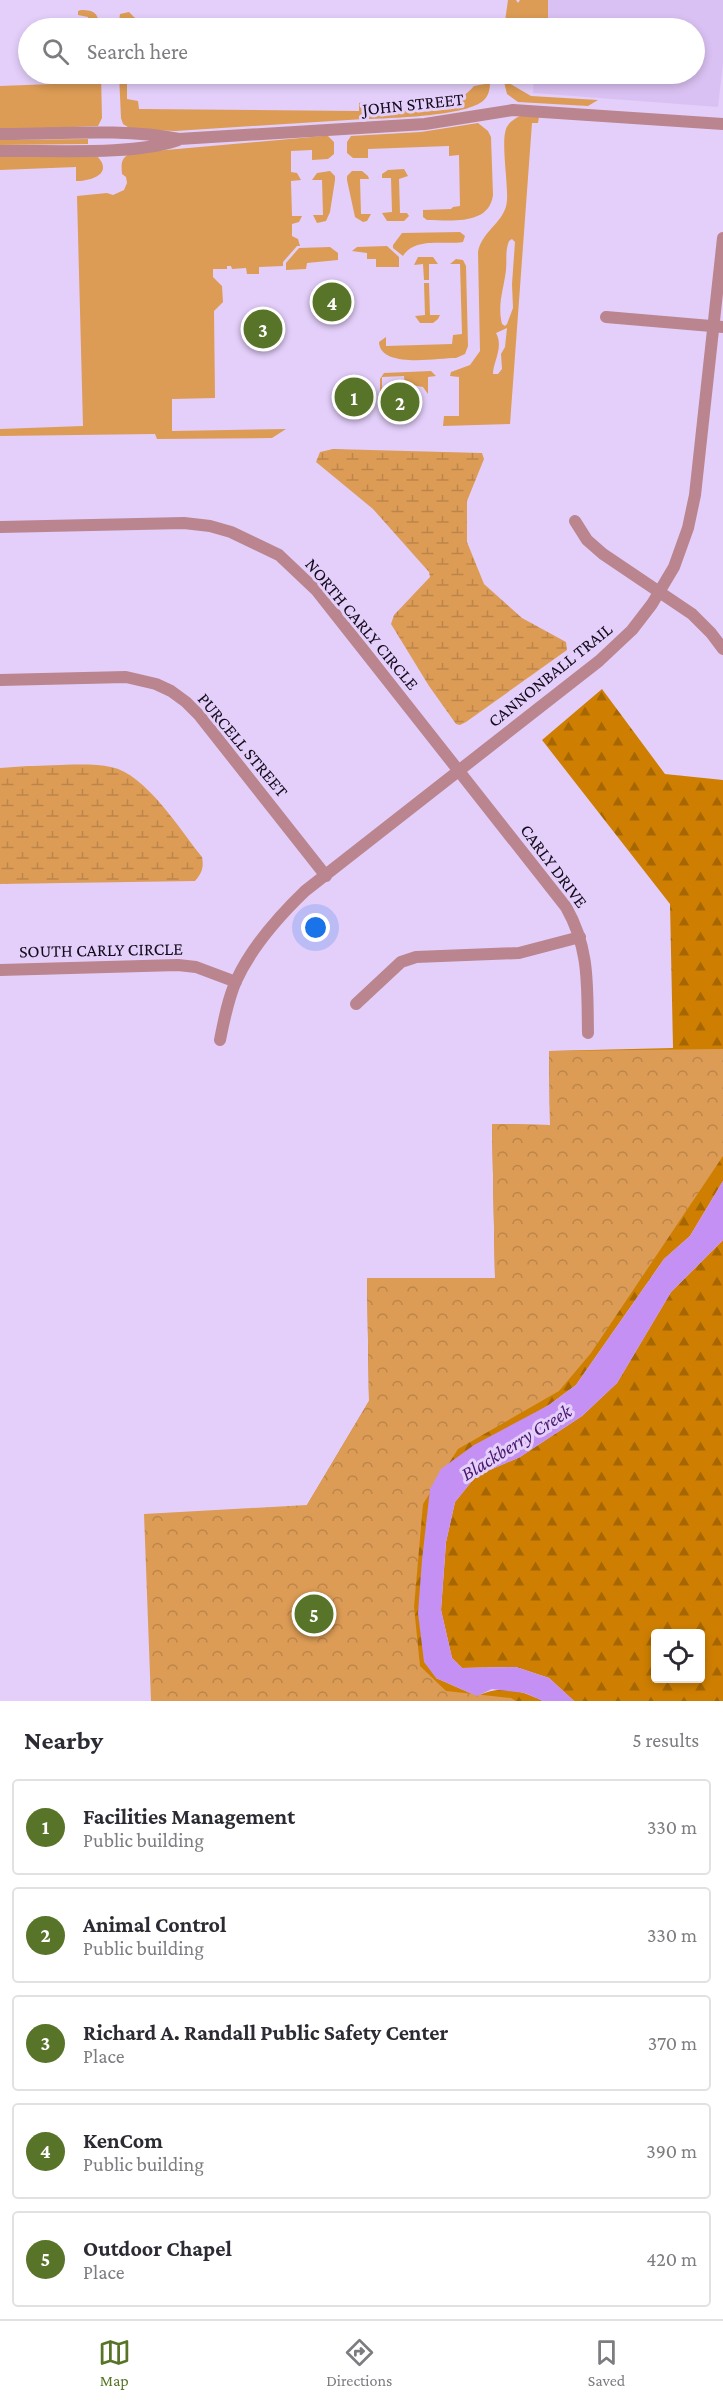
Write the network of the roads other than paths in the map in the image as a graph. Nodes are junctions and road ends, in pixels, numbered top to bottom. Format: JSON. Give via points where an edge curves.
{"nodes":[{"id":1,"x":723,"y":124,"type":"edge"},
{"id":2,"x":0,"y":134,"type":"edge"},
{"id":3,"x":179,"y":139,"type":"junction"},
{"id":4,"x":0,"y":151,"type":"edge"},
{"id":5,"x":723,"y":238,"type":"edge"},
{"id":6,"x":606,"y":317,"type":"dead end"},
{"id":7,"x":718,"y":327,"type":"edge"},
{"id":8,"x":575,"y":521,"type":"dead end"},
{"id":9,"x":0,"y":527,"type":"edge"},
{"id":10,"x":660,"y":591,"type":"junction"},
{"id":11,"x":723,"y":649,"type":"edge"},
{"id":12,"x":0,"y":680,"type":"edge"},
{"id":13,"x":458,"y":772,"type":"junction"},
{"id":14,"x":326,"y":876,"type":"junction"},
{"id":15,"x":580,"y":937,"type":"junction"},
{"id":16,"x":0,"y":970,"type":"edge"},
{"id":17,"x":236,"y":982,"type":"junction"},
{"id":18,"x":356,"y":1004,"type":"dead end"},
{"id":19,"x":588,"y":1033,"type":"dead end"},
{"id":20,"x":219,"y":1040,"type":"dead end"}],
"edges":[{"from":1,"to":3,"type":"street","name":"JOHN STREET","via":[[513,110],[425,124]]},
{"from":2,"to":3,"type":"street","name":"JOHN STREET","via":[[111,134]]},
{"from":3,"to":4,"type":"street","name":"JOHN STREET","via":[[164,145],[112,150]]},
{"from":5,"to":7,"type":"street","name":"CANNONBALL TRAIL"},
{"from":6,"to":7,"type":"street"},
{"from":7,"to":10,"type":"street","name":"CANNONBALL TRAIL","via":[[693,506],[681,549]]},
{"from":8,"to":10,"type":"street","via":[[587,540],[603,554]]},
{"from":9,"to":13,"type":"street","name":"NORTH CARLY CIRCLE","via":[[184,523],[231,532],[259,543],[280,555],[317,591]]},
{"from":10,"to":11,"type":"street","via":[[698,619]]},
{"from":10,"to":13,"type":"street","name":"CANNONBALL TRAIL","via":[[632,630],[599,662]]},
{"from":12,"to":14,"type":"street","name":"PURCELL STREET","via":[[126,677],[171,691],[199,715]]},
{"from":13,"to":14,"type":"street","name":"CANNONBALL TRAIL"},
{"from":13,"to":15,"type":"street","name":"CARLY DRIVE","via":[[566,907]]},
{"from":14,"to":17,"type":"street","name":"CANNONBALL TRAIL","via":[[282,913]]},
{"from":15,"to":18,"type":"street","via":[[503,955],[416,957],[401,962]]},
{"from":15,"to":19,"type":"street","name":"CARLY DRIVE","via":[[587,964]]},
{"from":16,"to":17,"type":"street","name":"SOUTH CARLY CIRCLE","via":[[178,965],[196,967]]},
{"from":17,"to":20,"type":"street","name":"CANNONBALL TRAIL"}]}
